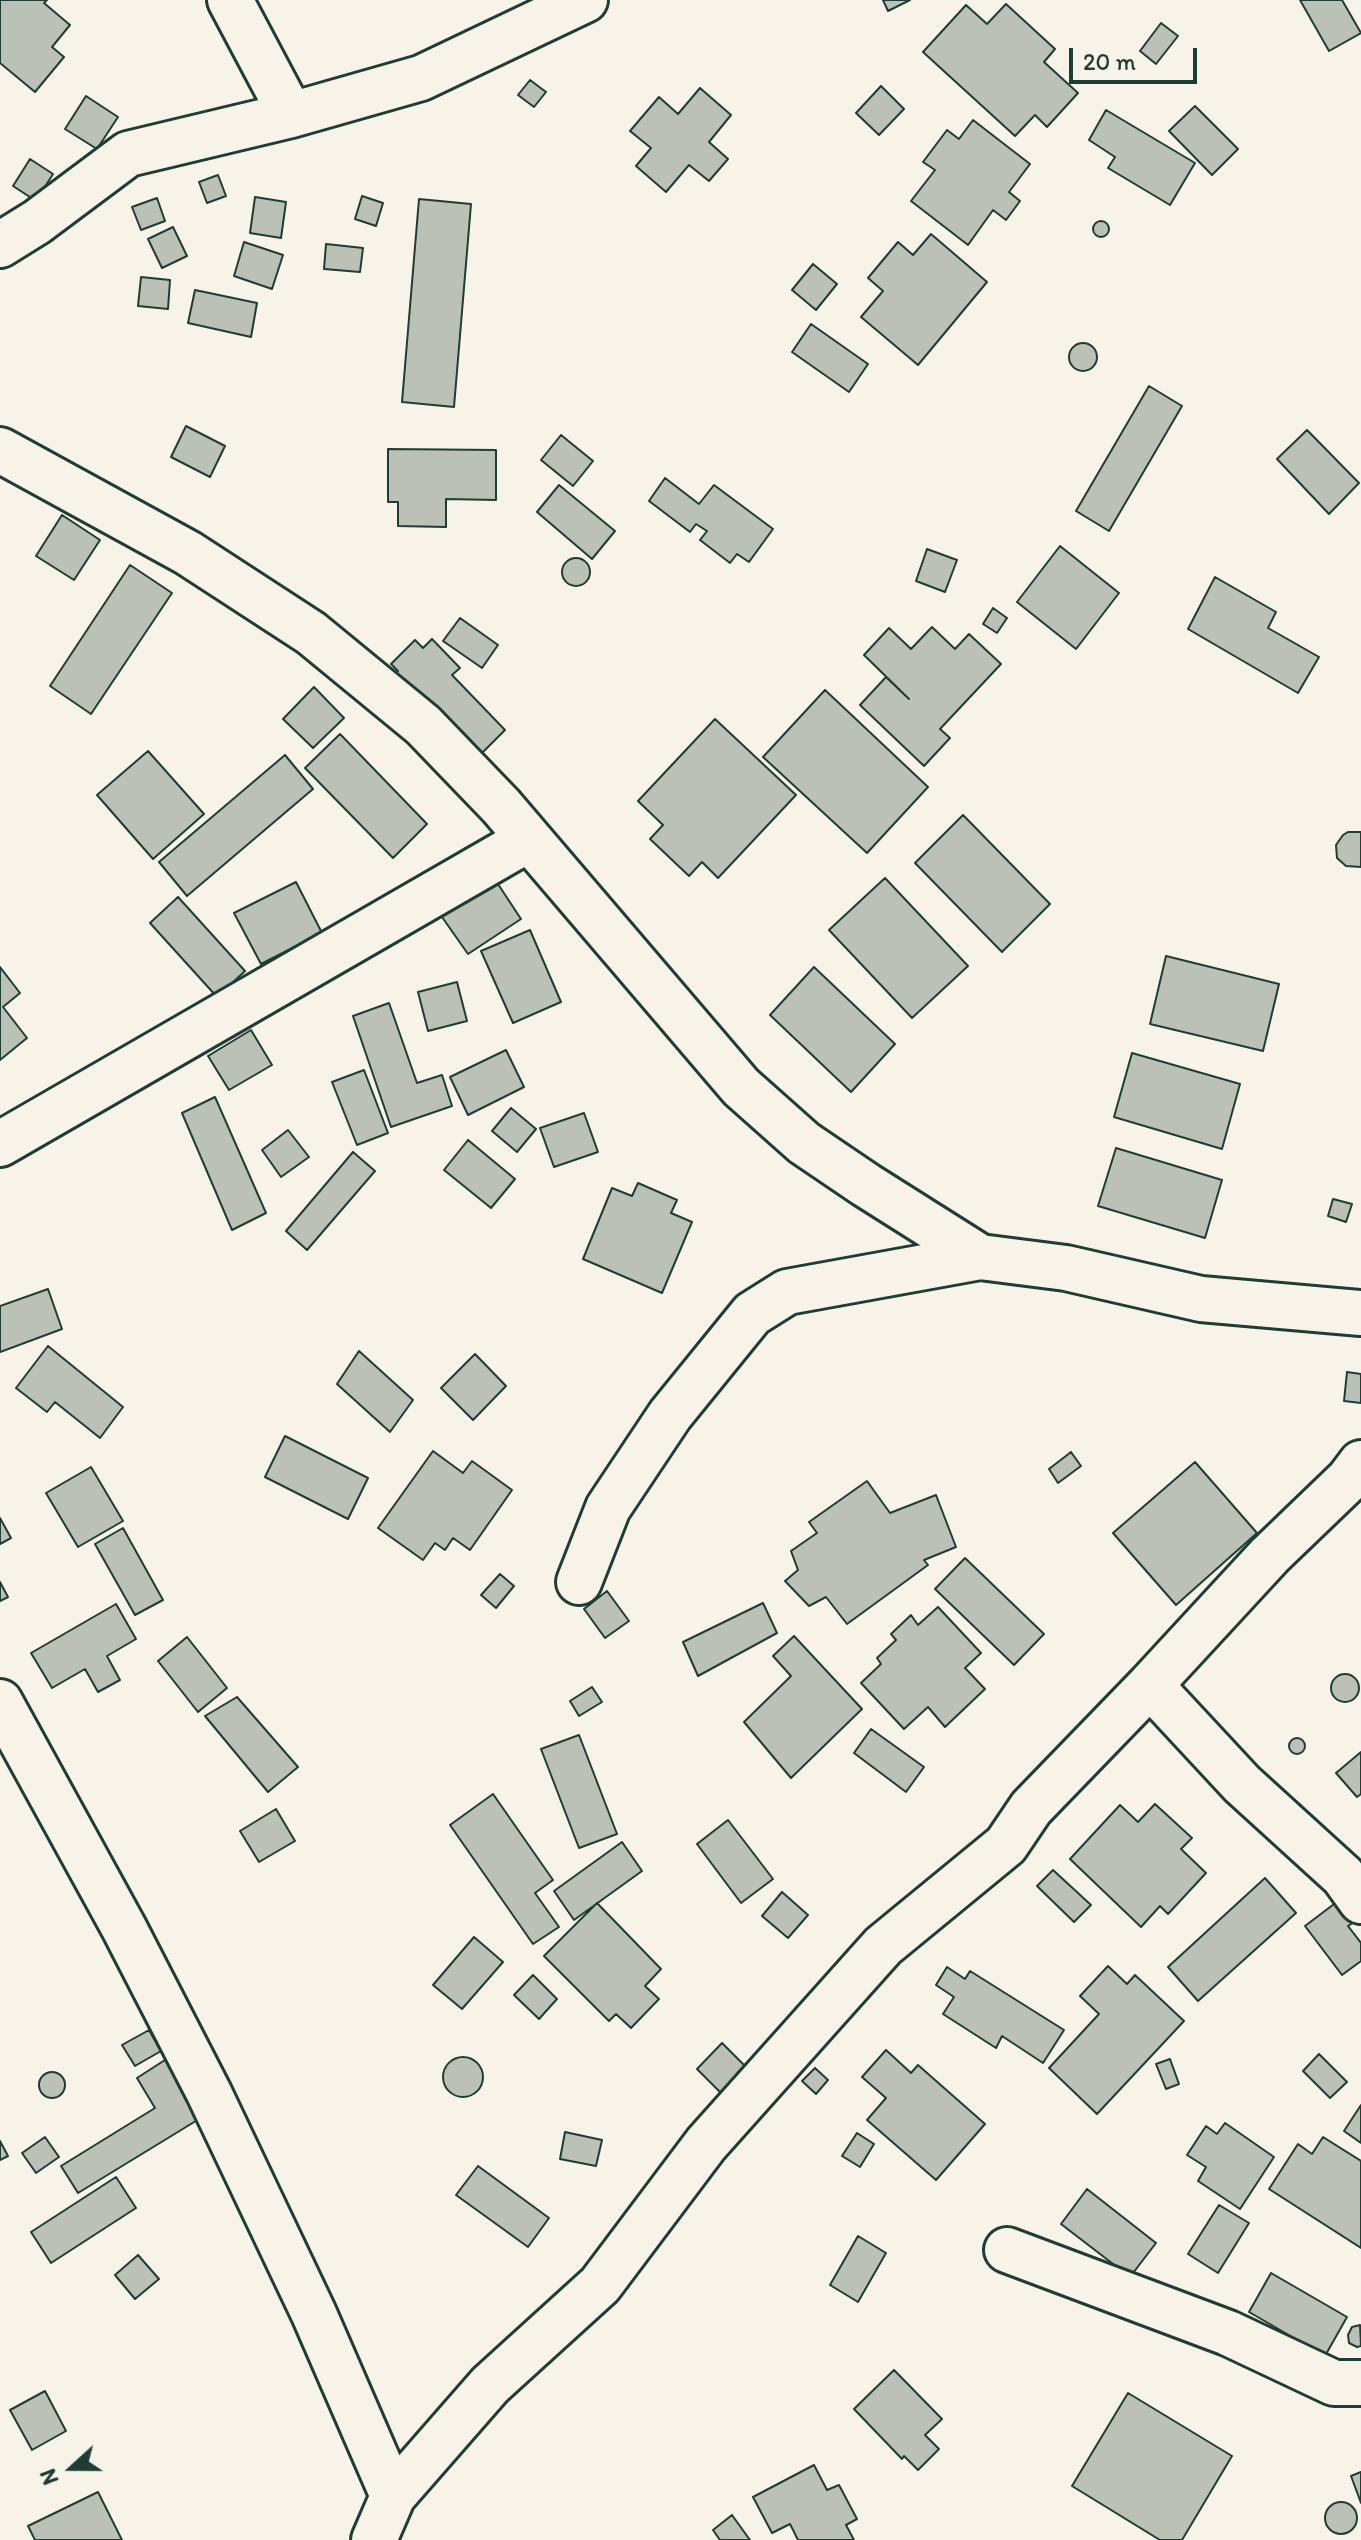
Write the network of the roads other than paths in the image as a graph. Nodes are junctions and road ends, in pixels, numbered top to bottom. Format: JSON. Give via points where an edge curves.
{"nodes":[{"id":1,"x":230,"y":0,"type":"edge"},
{"id":2,"x":585,"y":0,"type":"edge"},
{"id":3,"x":291,"y":115,"type":"junction"},
{"id":4,"x":0,"y":245,"type":"edge"},
{"id":5,"x":0,"y":450,"type":"edge"},
{"id":6,"x":529,"y":839,"type":"junction"},
{"id":7,"x":0,"y":1144,"type":"edge"},
{"id":8,"x":980,"y":1257,"type":"junction"},
{"id":9,"x":1361,"y":1313,"type":"edge"},
{"id":10,"x":1361,"y":1463,"type":"edge"},
{"id":11,"x":579,"y":1582,"type":"dead end"},
{"id":12,"x":1150,"y":1685,"type":"junction"},
{"id":13,"x":0,"y":1702,"type":"edge"},
{"id":14,"x":1361,"y":1901,"type":"edge"},
{"id":15,"x":1007,"y":2250,"type":"dead end"},
{"id":16,"x":1361,"y":2383,"type":"edge"},
{"id":17,"x":393,"y":2496,"type":"junction"},
{"id":18,"x":374,"y":2540,"type":"edge"}],
"edges":[{"from":1,"to":3,"type":"street"},
{"from":2,"to":3,"type":"street","via":[[421,78]]},
{"from":3,"to":4,"type":"street","via":[[128,154]]},
{"from":5,"to":6,"type":"street","via":[[188,553],[311,633],[423,725]]},
{"from":6,"to":7,"type":"street"},
{"from":6,"to":8,"type":"street","via":[[741,1087],[804,1143]]},
{"from":8,"to":9,"type":"street","via":[[1066,1268],[1201,1299]]},
{"from":8,"to":11,"type":"street","via":[[787,1292],[752,1314],[670,1415],[608,1508]]},
{"from":10,"to":12,"type":"street"},
{"from":12,"to":14,"type":"street","via":[[1242,1784],[1343,1876]]},
{"from":12,"to":17,"type":"street","via":[[1031,1808],[1006,1845],[883,1946],[706,2144],[600,2285],[490,2385]]},
{"from":13,"to":17,"type":"street","via":[[209,2093]]},
{"from":15,"to":16,"type":"street","via":[[1228,2333],[1334,2383]]},
{"from":17,"to":18,"type":"street"}]}
